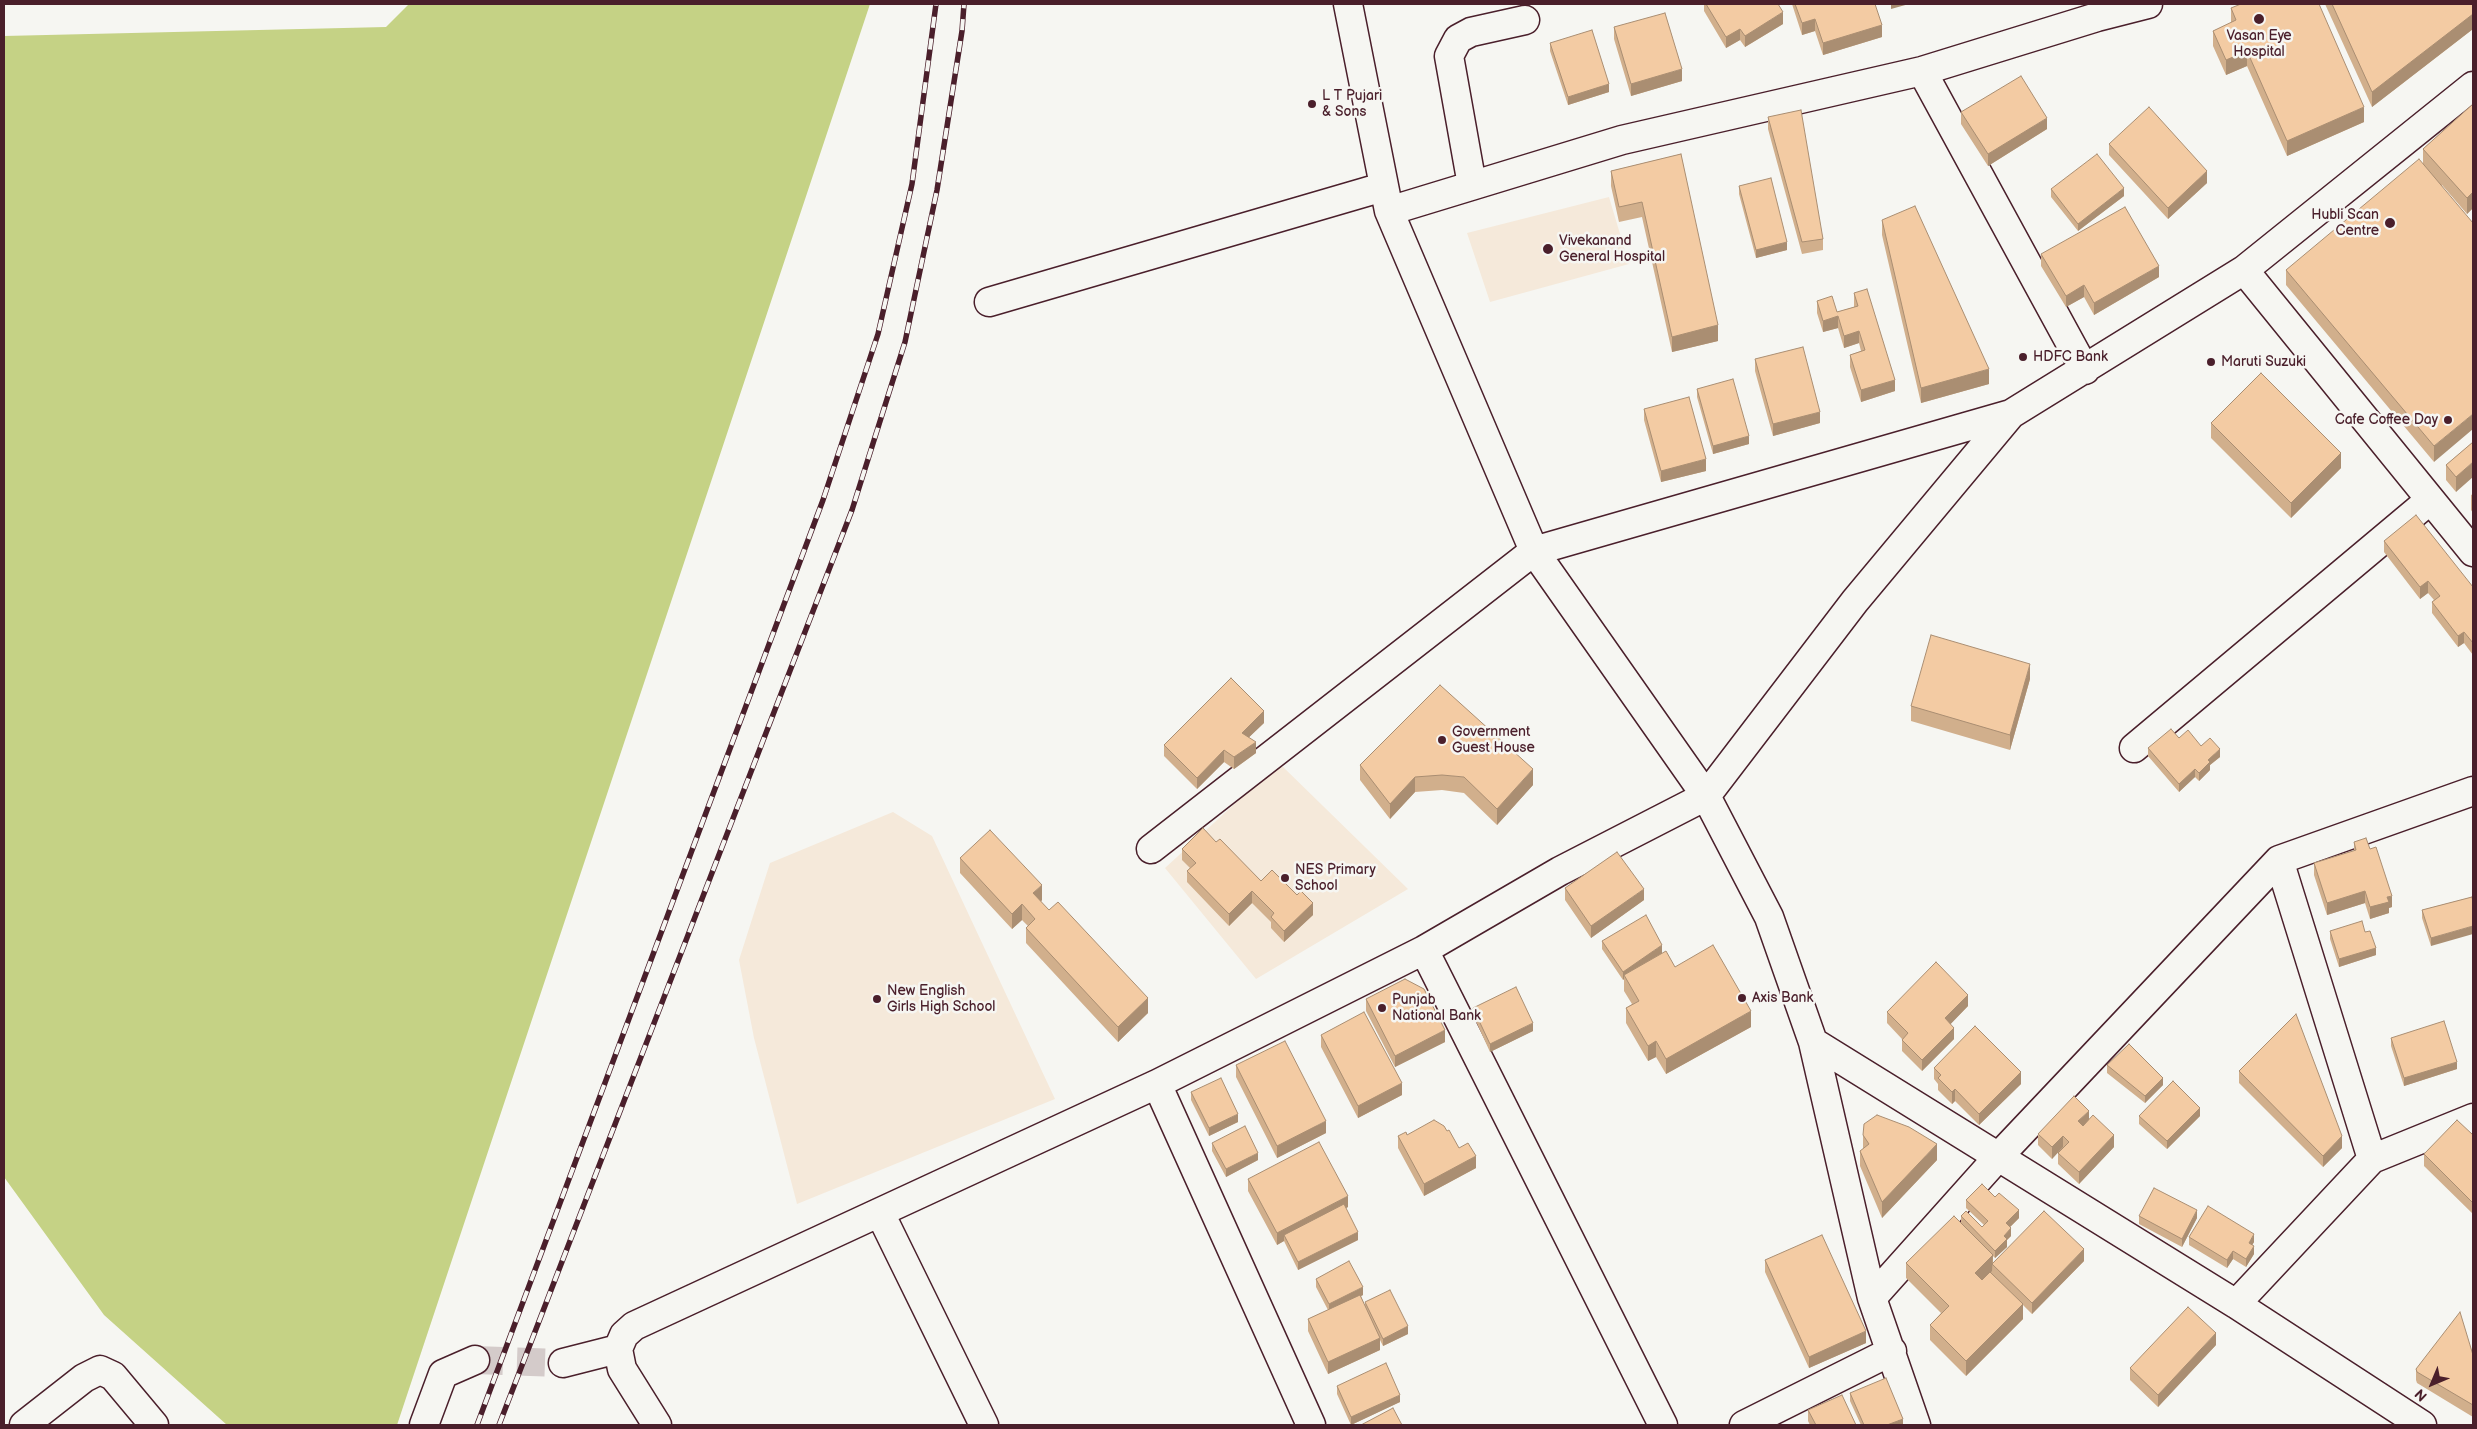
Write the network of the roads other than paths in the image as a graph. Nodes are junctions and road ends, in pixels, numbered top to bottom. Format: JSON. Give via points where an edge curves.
{"nodes":[{"id":1,"x":1348,"y":4,"type":"edge"},
{"id":2,"x":2148,"y":4,"type":"edge"},
{"id":3,"x":1525,"y":20,"type":"dead end"},
{"id":4,"x":1922,"y":71,"type":"junction"},
{"id":5,"x":2473,"y":86,"type":"edge"},
{"id":6,"x":1472,"y":186,"type":"junction"},
{"id":7,"x":1386,"y":199,"type":"junction"},
{"id":8,"x":2244,"y":270,"type":"junction"},
{"id":9,"x":988,"y":302,"type":"dead end"},
{"id":10,"x":2085,"y":370,"type":"junction"},
{"id":11,"x":2011,"y":414,"type":"junction"},
{"id":12,"x":2430,"y":500,"type":"junction"},
{"id":13,"x":1534,"y":551,"type":"junction"},
{"id":14,"x":2473,"y":552,"type":"edge"},
{"id":15,"x":2134,"y":748,"type":"dead end"},
{"id":16,"x":2473,"y":791,"type":"edge"},
{"id":17,"x":1706,"y":796,"type":"junction"},
{"id":18,"x":1151,"y":849,"type":"dead end"},
{"id":19,"x":2279,"y":860,"type":"junction"},
{"id":20,"x":1424,"y":950,"type":"junction"},
{"id":21,"x":1813,"y":1042,"type":"junction"},
{"id":22,"x":1157,"y":1084,"type":"junction"},
{"id":23,"x":2473,"y":1118,"type":"edge"},
{"id":24,"x":1999,"y":1156,"type":"junction"},
{"id":25,"x":2372,"y":1159,"type":"junction"},
{"id":26,"x":880,"y":1213,"type":"junction"},
{"id":27,"x":1872,"y":1298,"type":"junction"},
{"id":28,"x":2236,"y":1304,"type":"junction"},
{"id":29,"x":618,"y":1349,"type":"junction"},
{"id":30,"x":1892,"y":1351,"type":"junction"},
{"id":31,"x":475,"y":1360,"type":"tunnel mouth"},
{"id":32,"x":563,"y":1362,"type":"tunnel mouth"},
{"id":33,"x":24,"y":1425,"type":"edge"},
{"id":34,"x":154,"y":1425,"type":"edge"},
{"id":35,"x":424,"y":1425,"type":"edge"},
{"id":36,"x":657,"y":1425,"type":"edge"},
{"id":37,"x":984,"y":1425,"type":"edge"},
{"id":38,"x":1310,"y":1425,"type":"edge"},
{"id":39,"x":1663,"y":1425,"type":"edge"},
{"id":40,"x":1744,"y":1425,"type":"edge"},
{"id":41,"x":1916,"y":1425,"type":"edge"},
{"id":42,"x":2422,"y":1425,"type":"edge"}],
"edges":[{"from":1,"to":7,"type":"street"},
{"from":2,"to":4,"type":"street"},
{"from":3,"to":6,"type":"street","via":[[1471,32],[1458,39],[1449,56]]},
{"from":4,"to":6,"type":"street","via":[[1622,140]]},
{"from":4,"to":10,"type":"street"},
{"from":5,"to":8,"type":"street"},
{"from":6,"to":7,"type":"street"},
{"from":7,"to":9,"type":"street"},
{"from":7,"to":13,"type":"street"},
{"from":8,"to":10,"type":"street"},
{"from":8,"to":12,"type":"street"},
{"from":10,"to":11,"type":"street"},
{"from":11,"to":13,"type":"street"},
{"from":11,"to":17,"type":"street","via":[[1855,601]]},
{"from":12,"to":14,"type":"street"},
{"from":12,"to":15,"type":"street"},
{"from":13,"to":17,"type":"street"},
{"from":13,"to":18,"type":"street"},
{"from":16,"to":19,"type":"street"},
{"from":17,"to":20,"type":"street","via":[[1560,871]]},
{"from":17,"to":21,"type":"street","via":[[1769,916]]},
{"from":19,"to":24,"type":"street"},
{"from":19,"to":25,"type":"street"},
{"from":20,"to":22,"type":"street"},
{"from":20,"to":39,"type":"street"},
{"from":21,"to":24,"type":"street"},
{"from":21,"to":27,"type":"street"},
{"from":22,"to":26,"type":"street"},
{"from":22,"to":38,"type":"street"},
{"from":23,"to":25,"type":"street"},
{"from":24,"to":27,"type":"street"},
{"from":24,"to":28,"type":"street"},
{"from":25,"to":28,"type":"street"},
{"from":26,"to":29,"type":"street","via":[[634,1326],[624,1335]]},
{"from":26,"to":37,"type":"street"},
{"from":27,"to":30,"type":"street"},
{"from":28,"to":42,"type":"street"},
{"from":29,"to":32,"type":"street"},
{"from":29,"to":36,"type":"street","via":[[622,1369]]},
{"from":30,"to":40,"type":"street"},
{"from":30,"to":41,"type":"street"},
{"from":31,"to":35,"type":"street","via":[[442,1374]]},
{"from":33,"to":34,"type":"street","via":[[84,1378],[100,1370],[112,1376]]}]}
